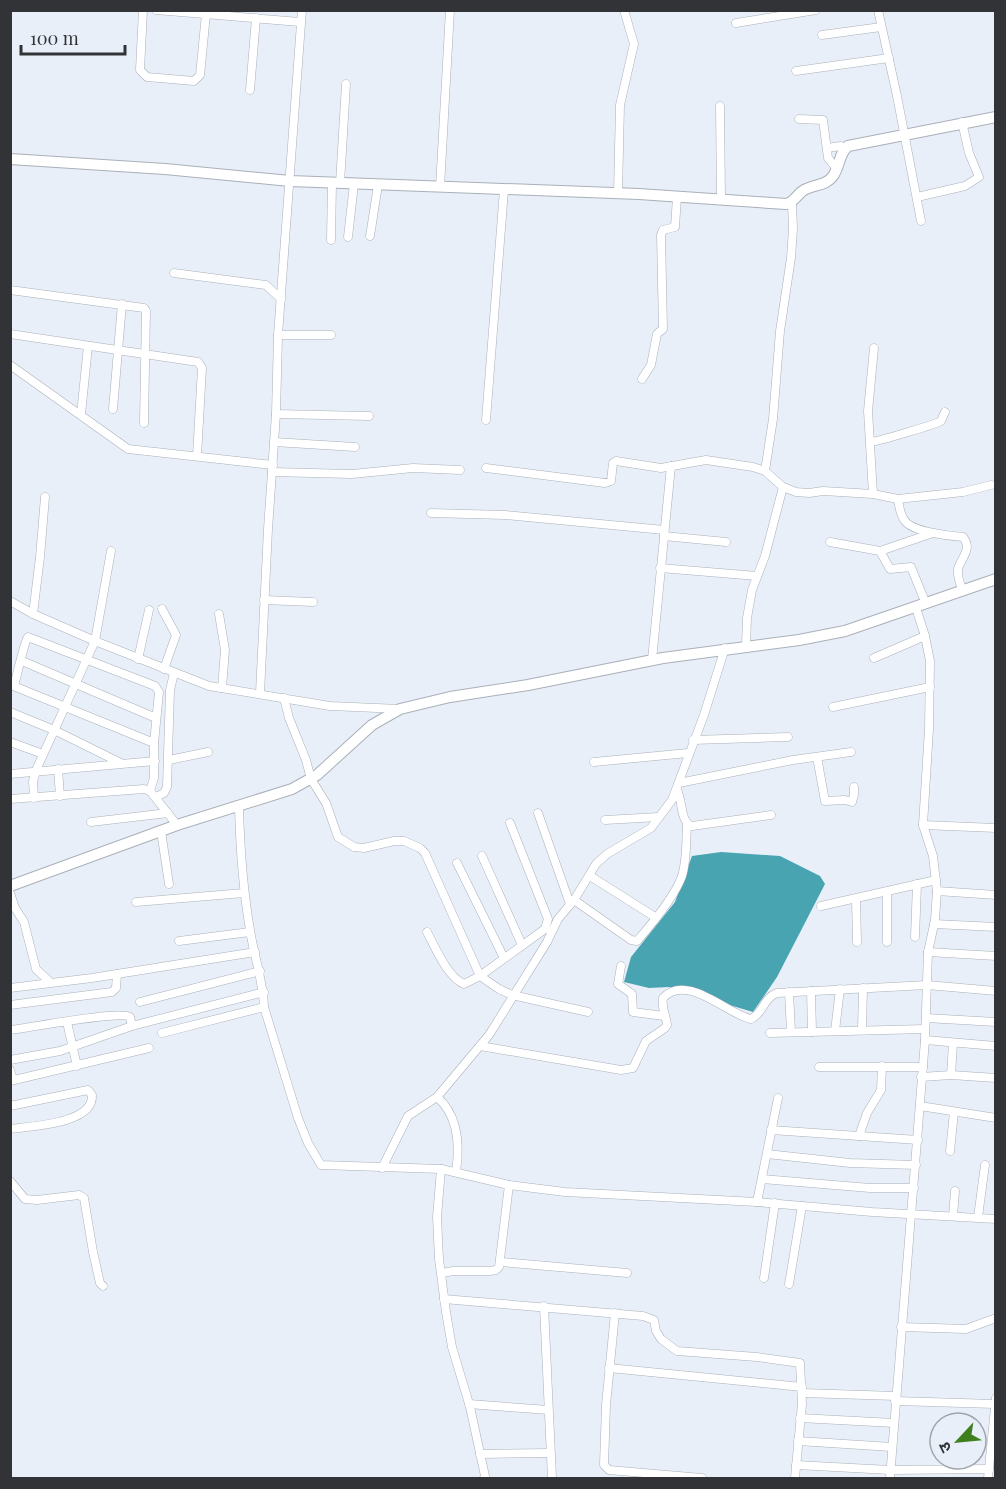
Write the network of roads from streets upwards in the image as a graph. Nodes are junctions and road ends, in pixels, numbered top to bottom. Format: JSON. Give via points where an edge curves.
{"nodes":[{"id":1,"x":143,"y":10,"type":"edge"},
{"id":2,"x":302,"y":10,"type":"edge"},
{"id":3,"x":450,"y":10,"type":"edge"},
{"id":4,"x":624,"y":10,"type":"edge"},
{"id":5,"x":816,"y":10,"type":"edge"},
{"id":6,"x":878,"y":10,"type":"edge"},
{"id":7,"x":159,"y":11,"type":"edge"},
{"id":8,"x":187,"y":12,"type":"edge"},
{"id":9,"x":206,"y":14,"type":"junction"},
{"id":10,"x":256,"y":18,"type":"junction"},
{"id":11,"x":300,"y":22,"type":"junction"},
{"id":12,"x":736,"y":22,"type":"dead end"},
{"id":13,"x":881,"y":27,"type":"junction"},
{"id":14,"x":822,"y":35,"type":"dead end"},
{"id":15,"x":889,"y":58,"type":"junction"},
{"id":16,"x":796,"y":71,"type":"dead end"},
{"id":17,"x":346,"y":84,"type":"dead end"},
{"id":18,"x":250,"y":90,"type":"dead end"},
{"id":19,"x":720,"y":106,"type":"dead end"},
{"id":20,"x":996,"y":117,"type":"edge"},
{"id":21,"x":799,"y":119,"type":"dead end"},
{"id":22,"x":962,"y":122,"type":"junction"},
{"id":23,"x":904,"y":136,"type":"junction"},
{"id":24,"x":827,"y":148,"type":"junction"},
{"id":25,"x":843,"y":150,"type":"junction"},
{"id":26,"x":10,"y":159,"type":"edge"},
{"id":27,"x":837,"y":169,"type":"junction"},
{"id":28,"x":290,"y":182,"type":"junction"},
{"id":29,"x":336,"y":183,"type":"junction"},
{"id":30,"x":354,"y":184,"type":"junction"},
{"id":31,"x":378,"y":185,"type":"junction"},
{"id":32,"x":440,"y":187,"type":"junction"},
{"id":33,"x":504,"y":190,"type":"junction"},
{"id":34,"x":618,"y":194,"type":"junction"},
{"id":35,"x":676,"y":197,"type":"junction"},
{"id":36,"x":917,"y":197,"type":"junction"},
{"id":37,"x":722,"y":200,"type":"junction"},
{"id":38,"x":792,"y":203,"type":"junction"},
{"id":39,"x":921,"y":221,"type":"dead end"},
{"id":40,"x":370,"y":236,"type":"dead end"},
{"id":41,"x":348,"y":237,"type":"dead end"},
{"id":42,"x":331,"y":240,"type":"dead end"},
{"id":43,"x":174,"y":273,"type":"dead end"},
{"id":44,"x":10,"y":290,"type":"edge"},
{"id":45,"x":281,"y":299,"type":"junction"},
{"id":46,"x":122,"y":304,"type":"junction"},
{"id":47,"x":10,"y":334,"type":"edge"},
{"id":48,"x":278,"y":335,"type":"junction"},
{"id":49,"x":332,"y":335,"type":"dead end"},
{"id":50,"x":88,"y":346,"type":"junction"},
{"id":51,"x":874,"y":348,"type":"dead end"},
{"id":52,"x":118,"y":350,"type":"junction"},
{"id":53,"x":145,"y":354,"type":"junction"},
{"id":54,"x":10,"y":365,"type":"edge"},
{"id":55,"x":642,"y":379,"type":"dead end"},
{"id":56,"x":113,"y":409,"type":"dead end"},
{"id":57,"x":945,"y":412,"type":"dead end"},
{"id":58,"x":81,"y":414,"type":"junction"},
{"id":59,"x":276,"y":414,"type":"junction"},
{"id":60,"x":369,"y":416,"type":"dead end"},
{"id":61,"x":486,"y":420,"type":"dead end"},
{"id":62,"x":144,"y":423,"type":"dead end"},
{"id":63,"x":871,"y":441,"type":"junction"},
{"id":64,"x":274,"y":442,"type":"junction"},
{"id":65,"x":356,"y":447,"type":"dead end"},
{"id":66,"x":197,"y":456,"type":"junction"},
{"id":67,"x":670,"y":466,"type":"junction"},
{"id":68,"x":486,"y":468,"type":"dead end"},
{"id":69,"x":272,"y":469,"type":"junction"},
{"id":70,"x":460,"y":470,"type":"dead end"},
{"id":71,"x":765,"y":471,"type":"junction"},
{"id":72,"x":992,"y":485,"type":"dead end"},
{"id":73,"x":783,"y":487,"type":"junction"},
{"id":74,"x":873,"y":494,"type":"junction"},
{"id":75,"x":45,"y":497,"type":"dead end"},
{"id":76,"x":898,"y":498,"type":"junction"},
{"id":77,"x":431,"y":513,"type":"dead end"},
{"id":78,"x":664,"y":533,"type":"junction"},
{"id":79,"x":933,"y":533,"type":"junction"},
{"id":80,"x":726,"y":542,"type":"dead end"},
{"id":81,"x":830,"y":542,"type":"dead end"},
{"id":82,"x":111,"y":550,"type":"dead end"},
{"id":83,"x":880,"y":551,"type":"junction"},
{"id":84,"x":660,"y":568,"type":"junction"},
{"id":85,"x":757,"y":576,"type":"junction"},
{"id":86,"x":996,"y":579,"type":"edge"},
{"id":87,"x":962,"y":589,"type":"junction"},
{"id":88,"x":264,"y":600,"type":"junction"},
{"id":89,"x":10,"y":601,"type":"edge"},
{"id":90,"x":313,"y":602,"type":"dead end"},
{"id":91,"x":921,"y":606,"type":"junction"},
{"id":92,"x":162,"y":609,"type":"dead end"},
{"id":93,"x":149,"y":610,"type":"dead end"},
{"id":94,"x":33,"y":614,"type":"junction"},
{"id":95,"x":219,"y":614,"type":"dead end"},
{"id":96,"x":925,"y":636,"type":"junction"},
{"id":97,"x":95,"y":641,"type":"junction"},
{"id":98,"x":746,"y":646,"type":"junction"},
{"id":99,"x":725,"y":648,"type":"junction"},
{"id":100,"x":86,"y":657,"type":"junction"},
{"id":101,"x":874,"y":658,"type":"dead end"},
{"id":102,"x":138,"y":659,"type":"junction"},
{"id":103,"x":652,"y":660,"type":"junction"},
{"id":104,"x":22,"y":661,"type":"junction"},
{"id":105,"x":164,"y":669,"type":"junction"},
{"id":106,"x":174,"y":673,"type":"junction"},
{"id":107,"x":74,"y":683,"type":"junction"},
{"id":108,"x":12,"y":685,"type":"edge"},
{"id":109,"x":930,"y":687,"type":"junction"},
{"id":110,"x":222,"y":688,"type":"junction"},
{"id":111,"x":260,"y":693,"type":"junction"},
{"id":112,"x":284,"y":698,"type":"junction"},
{"id":113,"x":64,"y":706,"type":"junction"},
{"id":114,"x":833,"y":707,"type":"dead end"},
{"id":115,"x":400,"y":709,"type":"junction"},
{"id":116,"x":10,"y":712,"type":"edge"},
{"id":117,"x":156,"y":718,"type":"junction"},
{"id":118,"x":54,"y":730,"type":"junction"},
{"id":119,"x":788,"y":737,"type":"dead end"},
{"id":120,"x":693,"y":740,"type":"junction"},
{"id":121,"x":10,"y":742,"type":"edge"},
{"id":122,"x":154,"y":743,"type":"junction"},
{"id":123,"x":208,"y":752,"type":"dead end"},
{"id":124,"x":851,"y":752,"type":"dead end"},
{"id":125,"x":688,"y":753,"type":"junction"},
{"id":126,"x":43,"y":754,"type":"junction"},
{"id":127,"x":817,"y":757,"type":"junction"},
{"id":128,"x":169,"y":760,"type":"junction"},
{"id":129,"x":155,"y":761,"type":"junction"},
{"id":130,"x":594,"y":762,"type":"dead end"},
{"id":131,"x":122,"y":763,"type":"junction"},
{"id":132,"x":58,"y":770,"type":"junction"},
{"id":133,"x":36,"y":772,"type":"junction"},
{"id":134,"x":11,"y":773,"type":"edge"},
{"id":135,"x":311,"y":779,"type":"junction"},
{"id":136,"x":678,"y":786,"type":"junction"},
{"id":137,"x":854,"y":787,"type":"dead end"},
{"id":138,"x":153,"y":794,"type":"junction"},
{"id":139,"x":60,"y":796,"type":"junction"},
{"id":140,"x":34,"y":798,"type":"junction"},
{"id":141,"x":10,"y":800,"type":"edge"},
{"id":142,"x":239,"y":807,"type":"junction"},
{"id":143,"x":168,"y":813,"type":"junction"},
{"id":144,"x":538,"y":813,"type":"dead end"},
{"id":145,"x":771,"y":815,"type":"dead end"},
{"id":146,"x":659,"y":818,"type":"junction"},
{"id":147,"x":606,"y":820,"type":"dead end"},
{"id":148,"x":91,"y":822,"type":"dead end"},
{"id":149,"x":510,"y":823,"type":"dead end"},
{"id":150,"x":177,"y":825,"type":"junction"},
{"id":151,"x":687,"y":825,"type":"junction"},
{"id":152,"x":924,"y":825,"type":"junction"},
{"id":153,"x":996,"y":828,"type":"edge"},
{"id":154,"x":161,"y":831,"type":"junction"},
{"id":155,"x":482,"y":856,"type":"dead end"},
{"id":156,"x":457,"y":863,"type":"dead end"},
{"id":157,"x":590,"y":876,"type":"junction"},
{"id":158,"x":936,"y":880,"type":"junction"},
{"id":159,"x":169,"y":884,"type":"dead end"},
{"id":160,"x":917,"y":884,"type":"junction"},
{"id":161,"x":10,"y":885,"type":"edge"},
{"id":162,"x":937,"y":891,"type":"junction"},
{"id":163,"x":244,"y":892,"type":"junction"},
{"id":164,"x":886,"y":892,"type":"junction"},
{"id":165,"x":10,"y":893,"type":"edge"},
{"id":166,"x":996,"y":895,"type":"edge"},
{"id":167,"x":856,"y":899,"type":"junction"},
{"id":168,"x":136,"y":902,"type":"dead end"},
{"id":169,"x":572,"y":902,"type":"junction"},
{"id":170,"x":821,"y":906,"type":"dead end"},
{"id":171,"x":655,"y":917,"type":"junction"},
{"id":172,"x":934,"y":924,"type":"junction"},
{"id":173,"x":996,"y":927,"type":"edge"},
{"id":174,"x":250,"y":932,"type":"junction"},
{"id":175,"x":427,"y":932,"type":"dead end"},
{"id":176,"x":915,"y":937,"type":"dead end"},
{"id":177,"x":179,"y":941,"type":"dead end"},
{"id":178,"x":857,"y":942,"type":"dead end"},
{"id":179,"x":887,"y":942,"type":"dead end"},
{"id":180,"x":522,"y":945,"type":"junction"},
{"id":181,"x":255,"y":952,"type":"junction"},
{"id":182,"x":928,"y":952,"type":"junction"},
{"id":183,"x":996,"y":956,"type":"edge"},
{"id":184,"x":504,"y":958,"type":"junction"},
{"id":185,"x":621,"y":966,"type":"dead end"},
{"id":186,"x":260,"y":971,"type":"junction"},
{"id":187,"x":117,"y":974,"type":"junction"},
{"id":188,"x":480,"y":976,"type":"junction"},
{"id":189,"x":50,"y":982,"type":"junction"},
{"id":190,"x":927,"y":985,"type":"junction"},
{"id":191,"x":11,"y":988,"type":"edge"},
{"id":192,"x":863,"y":988,"type":"junction"},
{"id":193,"x":840,"y":989,"type":"junction"},
{"id":194,"x":996,"y":991,"type":"edge"},
{"id":195,"x":264,"y":992,"type":"junction"},
{"id":196,"x":789,"y":992,"type":"junction"},
{"id":197,"x":811,"y":992,"type":"junction"},
{"id":198,"x":512,"y":995,"type":"junction"},
{"id":199,"x":140,"y":1002,"type":"dead end"},
{"id":200,"x":13,"y":1005,"type":"edge"},
{"id":201,"x":264,"y":1007,"type":"junction"},
{"id":202,"x":588,"y":1012,"type":"dead end"},
{"id":203,"x":664,"y":1016,"type":"junction"},
{"id":204,"x":926,"y":1018,"type":"junction"},
{"id":205,"x":67,"y":1022,"type":"junction"},
{"id":206,"x":996,"y":1022,"type":"edge"},
{"id":207,"x":132,"y":1026,"type":"junction"},
{"id":208,"x":925,"y":1029,"type":"junction"},
{"id":209,"x":10,"y":1030,"type":"edge"},
{"id":210,"x":862,"y":1030,"type":"junction"},
{"id":211,"x":835,"y":1031,"type":"junction"},
{"id":212,"x":791,"y":1032,"type":"junction"},
{"id":213,"x":812,"y":1032,"type":"junction"},
{"id":214,"x":162,"y":1033,"type":"dead end"},
{"id":215,"x":771,"y":1033,"type":"dead end"},
{"id":216,"x":925,"y":1040,"type":"junction"},
{"id":217,"x":953,"y":1043,"type":"junction"},
{"id":218,"x":480,"y":1046,"type":"junction"},
{"id":219,"x":996,"y":1046,"type":"edge"},
{"id":220,"x":72,"y":1047,"type":"junction"},
{"id":221,"x":149,"y":1048,"type":"dead end"},
{"id":222,"x":10,"y":1060,"type":"edge"},
{"id":223,"x":77,"y":1066,"type":"junction"},
{"id":224,"x":882,"y":1066,"type":"junction"},
{"id":225,"x":819,"y":1067,"type":"dead end"},
{"id":226,"x":922,"y":1067,"type":"junction"},
{"id":227,"x":10,"y":1070,"type":"edge"},
{"id":228,"x":951,"y":1075,"type":"junction"},
{"id":229,"x":921,"y":1077,"type":"junction"},
{"id":230,"x":996,"y":1078,"type":"edge"},
{"id":231,"x":12,"y":1081,"type":"edge"},
{"id":232,"x":437,"y":1097,"type":"junction"},
{"id":233,"x":778,"y":1098,"type":"dead end"},
{"id":234,"x":10,"y":1106,"type":"edge"},
{"id":235,"x":920,"y":1106,"type":"junction"},
{"id":236,"x":954,"y":1112,"type":"junction"},
{"id":237,"x":996,"y":1118,"type":"edge"},
{"id":238,"x":10,"y":1130,"type":"edge"},
{"id":239,"x":771,"y":1130,"type":"junction"},
{"id":240,"x":859,"y":1136,"type":"junction"},
{"id":241,"x":918,"y":1140,"type":"junction"},
{"id":242,"x":950,"y":1151,"type":"dead end"},
{"id":243,"x":767,"y":1154,"type":"junction"},
{"id":244,"x":916,"y":1165,"type":"junction"},
{"id":245,"x":985,"y":1165,"type":"dead end"},
{"id":246,"x":382,"y":1168,"type":"junction"},
{"id":247,"x":441,"y":1169,"type":"junction"},
{"id":248,"x":456,"y":1172,"type":"junction"},
{"id":249,"x":762,"y":1179,"type":"junction"},
{"id":250,"x":10,"y":1181,"type":"edge"},
{"id":251,"x":509,"y":1185,"type":"junction"},
{"id":252,"x":914,"y":1188,"type":"junction"},
{"id":253,"x":955,"y":1191,"type":"dead end"},
{"id":254,"x":757,"y":1202,"type":"junction"},
{"id":255,"x":775,"y":1203,"type":"junction"},
{"id":256,"x":802,"y":1206,"type":"junction"},
{"id":257,"x":912,"y":1213,"type":"junction"},
{"id":258,"x":953,"y":1216,"type":"junction"},
{"id":259,"x":978,"y":1217,"type":"junction"},
{"id":260,"x":996,"y":1219,"type":"edge"},
{"id":261,"x":501,"y":1262,"type":"junction"},
{"id":262,"x":627,"y":1273,"type":"dead end"},
{"id":263,"x":442,"y":1274,"type":"junction"},
{"id":264,"x":764,"y":1278,"type":"dead end"},
{"id":265,"x":789,"y":1284,"type":"dead end"},
{"id":266,"x":104,"y":1286,"type":"dead end"},
{"id":267,"x":444,"y":1299,"type":"junction"},
{"id":268,"x":544,"y":1306,"type":"junction"},
{"id":269,"x":615,"y":1313,"type":"junction"},
{"id":270,"x":996,"y":1317,"type":"edge"},
{"id":271,"x":901,"y":1327,"type":"junction"},
{"id":272,"x":609,"y":1368,"type":"junction"},
{"id":273,"x":802,"y":1390,"type":"junction"},
{"id":274,"x":896,"y":1398,"type":"junction"},
{"id":275,"x":995,"y":1401,"type":"edge"},
{"id":276,"x":469,"y":1404,"type":"junction"},
{"id":277,"x":548,"y":1410,"type":"junction"},
{"id":278,"x":994,"y":1415,"type":"edge"},
{"id":279,"x":800,"y":1418,"type":"junction"},
{"id":280,"x":894,"y":1423,"type":"junction"},
{"id":281,"x":798,"y":1441,"type":"junction"},
{"id":282,"x":892,"y":1447,"type":"junction"},
{"id":283,"x":550,"y":1453,"type":"junction"},
{"id":284,"x":480,"y":1454,"type":"junction"},
{"id":285,"x":796,"y":1465,"type":"junction"},
{"id":286,"x":989,"y":1469,"type":"junction"},
{"id":287,"x":890,"y":1474,"type":"edge"},
{"id":288,"x":484,"y":1479,"type":"edge"},
{"id":289,"x":552,"y":1479,"type":"edge"},
{"id":290,"x":702,"y":1479,"type":"edge"},
{"id":291,"x":795,"y":1479,"type":"edge"},
{"id":292,"x":988,"y":1479,"type":"edge"}],
"edges":[{"from":1,"to":9,"type":"street","via":[[140,70],[147,77],[194,81],[200,75]]},
{"from":2,"to":11,"type":"street"},
{"from":3,"to":32,"type":"street"},
{"from":4,"to":34,"type":"street","via":[[634,44],[620,105]]},
{"from":5,"to":12,"type":"street"},
{"from":6,"to":13,"type":"street"},
{"from":7,"to":8,"type":"street"},
{"from":8,"to":9,"type":"street"},
{"from":9,"to":10,"type":"street"},
{"from":10,"to":11,"type":"street"},
{"from":10,"to":18,"type":"street"},
{"from":11,"to":28,"type":"street"},
{"from":13,"to":14,"type":"street"},
{"from":13,"to":15,"type":"street"},
{"from":15,"to":16,"type":"street"},
{"from":15,"to":23,"type":"street"},
{"from":17,"to":29,"type":"street"},
{"from":19,"to":37,"type":"street"},
{"from":20,"to":22,"type":"street"},
{"from":21,"to":24,"type":"street","via":[[823,120]]},
{"from":22,"to":23,"type":"street"},
{"from":22,"to":36,"type":"street","via":[[979,177],[965,186]]},
{"from":23,"to":25,"type":"street"},
{"from":23,"to":36,"type":"street"},
{"from":24,"to":25,"type":"street","via":[[841,146]]},
{"from":24,"to":27,"type":"street","via":[[829,162]]},
{"from":25,"to":27,"type":"street"},
{"from":26,"to":28,"type":"street"},
{"from":27,"to":38,"type":"street","via":[[825,184],[807,188]]},
{"from":28,"to":29,"type":"street"},
{"from":28,"to":45,"type":"street"},
{"from":29,"to":30,"type":"street"},
{"from":29,"to":42,"type":"street"},
{"from":30,"to":31,"type":"street"},
{"from":30,"to":41,"type":"street"},
{"from":31,"to":32,"type":"street"},
{"from":31,"to":40,"type":"street"},
{"from":32,"to":33,"type":"street"},
{"from":33,"to":34,"type":"street"},
{"from":33,"to":61,"type":"street"},
{"from":34,"to":35,"type":"street"},
{"from":35,"to":37,"type":"street"},
{"from":35,"to":55,"type":"street","via":[[675,227],[663,230],[661,235],[663,329],[657,334],[651,365]]},
{"from":36,"to":39,"type":"street"},
{"from":37,"to":38,"type":"street"},
{"from":38,"to":71,"type":"street","via":[[791,258]]},
{"from":43,"to":45,"type":"street","via":[[266,285]]},
{"from":44,"to":46,"type":"street"},
{"from":45,"to":48,"type":"street"},
{"from":46,"to":52,"type":"street"},
{"from":46,"to":53,"type":"street","via":[[145,309]]},
{"from":47,"to":50,"type":"street"},
{"from":48,"to":49,"type":"street"},
{"from":48,"to":59,"type":"street"},
{"from":50,"to":52,"type":"street"},
{"from":50,"to":58,"type":"street"},
{"from":51,"to":63,"type":"street","via":[[868,411]]},
{"from":52,"to":53,"type":"street"},
{"from":52,"to":56,"type":"street"},
{"from":53,"to":62,"type":"street"},
{"from":53,"to":66,"type":"street","via":[[202,365]]},
{"from":54,"to":58,"type":"street"},
{"from":57,"to":63,"type":"street","via":[[932,425]]},
{"from":58,"to":66,"type":"street","via":[[128,449]]},
{"from":59,"to":60,"type":"street"},
{"from":59,"to":64,"type":"street"},
{"from":63,"to":74,"type":"street"},
{"from":64,"to":65,"type":"street"},
{"from":64,"to":69,"type":"street"},
{"from":66,"to":69,"type":"street"},
{"from":67,"to":68,"type":"street","via":[[616,461],[610,481],[605,483]]},
{"from":67,"to":71,"type":"street","via":[[713,460]]},
{"from":67,"to":78,"type":"street"},
{"from":69,"to":70,"type":"street","via":[[352,474],[413,468]]},
{"from":69,"to":88,"type":"street"},
{"from":71,"to":73,"type":"street"},
{"from":72,"to":76,"type":"street"},
{"from":73,"to":74,"type":"street","via":[[795,492]]},
{"from":73,"to":85,"type":"street"},
{"from":74,"to":76,"type":"street"},
{"from":75,"to":94,"type":"street"},
{"from":76,"to":79,"type":"street","via":[[909,526]]},
{"from":77,"to":78,"type":"street","via":[[505,515]]},
{"from":78,"to":80,"type":"street"},
{"from":78,"to":84,"type":"street"},
{"from":79,"to":83,"type":"street"},
{"from":79,"to":87,"type":"street","via":[[966,540],[967,550],[958,572]]},
{"from":81,"to":83,"type":"street"},
{"from":82,"to":97,"type":"street"},
{"from":83,"to":91,"type":"street","via":[[890,568],[914,570]]},
{"from":84,"to":85,"type":"street"},
{"from":84,"to":103,"type":"street"},
{"from":85,"to":98,"type":"street","via":[[747,618]]},
{"from":86,"to":87,"type":"street"},
{"from":87,"to":91,"type":"street"},
{"from":88,"to":90,"type":"street"},
{"from":88,"to":111,"type":"street"},
{"from":89,"to":94,"type":"street"},
{"from":91,"to":96,"type":"street"},
{"from":91,"to":98,"type":"street","via":[[845,631]]},
{"from":92,"to":105,"type":"street","via":[[176,634]]},
{"from":93,"to":102,"type":"street"},
{"from":94,"to":97,"type":"street"},
{"from":95,"to":110,"type":"street","via":[[225,650]]},
{"from":96,"to":101,"type":"street"},
{"from":96,"to":109,"type":"street"},
{"from":97,"to":100,"type":"street"},
{"from":97,"to":102,"type":"street"},
{"from":98,"to":99,"type":"street"},
{"from":99,"to":103,"type":"street"},
{"from":99,"to":120,"type":"street"},
{"from":100,"to":104,"type":"street","via":[[28,637]]},
{"from":100,"to":107,"type":"street"},
{"from":100,"to":117,"type":"street","via":[[155,686],[159,692]]},
{"from":102,"to":105,"type":"street"},
{"from":103,"to":115,"type":"street"},
{"from":104,"to":107,"type":"street"},
{"from":104,"to":108,"type":"street"},
{"from":105,"to":106,"type":"street"},
{"from":106,"to":110,"type":"street"},
{"from":106,"to":128,"type":"street","via":[[170,690]]},
{"from":107,"to":113,"type":"street"},
{"from":107,"to":117,"type":"street"},
{"from":108,"to":113,"type":"street"},
{"from":109,"to":114,"type":"street"},
{"from":109,"to":152,"type":"street"},
{"from":110,"to":111,"type":"street"},
{"from":111,"to":112,"type":"street"},
{"from":112,"to":115,"type":"street","via":[[330,706]]},
{"from":112,"to":135,"type":"street"},
{"from":113,"to":118,"type":"street"},
{"from":113,"to":122,"type":"street"},
{"from":115,"to":135,"type":"street","via":[[372,725]]},
{"from":116,"to":118,"type":"street"},
{"from":117,"to":122,"type":"street"},
{"from":118,"to":126,"type":"street"},
{"from":118,"to":131,"type":"street"},
{"from":119,"to":120,"type":"street"},
{"from":120,"to":125,"type":"street"},
{"from":121,"to":126,"type":"street"},
{"from":122,"to":129,"type":"street"},
{"from":123,"to":128,"type":"street"},
{"from":124,"to":127,"type":"street"},
{"from":125,"to":130,"type":"street"},
{"from":125,"to":136,"type":"street"},
{"from":126,"to":133,"type":"street"},
{"from":127,"to":136,"type":"street"},
{"from":127,"to":137,"type":"street","via":[[825,801],[852,802]]},
{"from":128,"to":138,"type":"street","via":[[166,791]]},
{"from":129,"to":131,"type":"street"},
{"from":129,"to":138,"type":"street"},
{"from":131,"to":132,"type":"street"},
{"from":132,"to":133,"type":"street"},
{"from":132,"to":139,"type":"street"},
{"from":133,"to":134,"type":"street"},
{"from":133,"to":140,"type":"street"},
{"from":135,"to":142,"type":"street"},
{"from":135,"to":188,"type":"street","via":[[326,803],[338,837],[345,842],[364,848],[399,840],[425,853]]},
{"from":136,"to":146,"type":"street"},
{"from":136,"to":151,"type":"street"},
{"from":138,"to":139,"type":"street","via":[[137,789]]},
{"from":138,"to":143,"type":"street"},
{"from":139,"to":140,"type":"street"},
{"from":140,"to":141,"type":"street"},
{"from":142,"to":150,"type":"street"},
{"from":142,"to":163,"type":"street"},
{"from":143,"to":148,"type":"street"},
{"from":143,"to":150,"type":"street"},
{"from":144,"to":169,"type":"street"},
{"from":145,"to":151,"type":"street"},
{"from":146,"to":147,"type":"street"},
{"from":146,"to":157,"type":"street","via":[[639,837],[601,858]]},
{"from":149,"to":180,"type":"street","via":[[548,919],[545,929]]},
{"from":150,"to":154,"type":"street"},
{"from":151,"to":171,"type":"street","via":[[681,878]]},
{"from":152,"to":153,"type":"street"},
{"from":152,"to":158,"type":"street"},
{"from":154,"to":159,"type":"street"},
{"from":154,"to":161,"type":"street"},
{"from":155,"to":180,"type":"street"},
{"from":156,"to":184,"type":"street"},
{"from":157,"to":169,"type":"street"},
{"from":157,"to":171,"type":"street"},
{"from":158,"to":160,"type":"street"},
{"from":158,"to":162,"type":"street"},
{"from":160,"to":164,"type":"street"},
{"from":160,"to":176,"type":"street"},
{"from":162,"to":166,"type":"street"},
{"from":162,"to":172,"type":"street"},
{"from":163,"to":168,"type":"street"},
{"from":163,"to":174,"type":"street"},
{"from":164,"to":167,"type":"street"},
{"from":164,"to":179,"type":"street"},
{"from":165,"to":189,"type":"street","via":[[24,922],[36,969]]},
{"from":167,"to":170,"type":"street"},
{"from":167,"to":178,"type":"street"},
{"from":169,"to":171,"type":"street","via":[[633,941]]},
{"from":169,"to":198,"type":"street"},
{"from":172,"to":173,"type":"street"},
{"from":172,"to":182,"type":"street"},
{"from":174,"to":177,"type":"street"},
{"from":174,"to":181,"type":"street"},
{"from":175,"to":188,"type":"street","via":[[458,981],[464,984]]},
{"from":180,"to":184,"type":"street"},
{"from":181,"to":186,"type":"street"},
{"from":181,"to":187,"type":"street"},
{"from":182,"to":183,"type":"street"},
{"from":182,"to":190,"type":"street"},
{"from":184,"to":188,"type":"street"},
{"from":185,"to":203,"type":"street","via":[[618,984],[632,994],[633,1012]]},
{"from":186,"to":195,"type":"street"},
{"from":186,"to":199,"type":"street"},
{"from":187,"to":189,"type":"street"},
{"from":187,"to":200,"type":"street","via":[[112,992]]},
{"from":188,"to":198,"type":"street"},
{"from":189,"to":191,"type":"street"},
{"from":190,"to":192,"type":"street"},
{"from":190,"to":194,"type":"street"},
{"from":190,"to":204,"type":"street"},
{"from":191,"to":200,"type":"street"},
{"from":192,"to":193,"type":"street"},
{"from":192,"to":210,"type":"street"},
{"from":193,"to":197,"type":"street"},
{"from":193,"to":211,"type":"street"},
{"from":195,"to":201,"type":"street"},
{"from":195,"to":207,"type":"street"},
{"from":196,"to":197,"type":"street"},
{"from":196,"to":203,"type":"street","via":[[769,996],[759,1014],[751,1019],[695,992],[670,993],[663,998]]},
{"from":196,"to":212,"type":"street"},
{"from":197,"to":213,"type":"street"},
{"from":198,"to":202,"type":"street"},
{"from":198,"to":218,"type":"street"},
{"from":201,"to":214,"type":"street"},
{"from":201,"to":246,"type":"street","via":[[298,1118],[319,1163]]},
{"from":203,"to":218,"type":"street","via":[[668,1024],[646,1041],[636,1064],[629,1070]]},
{"from":204,"to":206,"type":"street"},
{"from":204,"to":208,"type":"street"},
{"from":205,"to":207,"type":"street","via":[[125,1014]]},
{"from":205,"to":209,"type":"street"},
{"from":205,"to":220,"type":"street"},
{"from":207,"to":220,"type":"street"},
{"from":208,"to":210,"type":"street"},
{"from":208,"to":216,"type":"street"},
{"from":210,"to":211,"type":"street"},
{"from":211,"to":213,"type":"street"},
{"from":212,"to":213,"type":"street"},
{"from":212,"to":215,"type":"street"},
{"from":216,"to":217,"type":"street"},
{"from":216,"to":226,"type":"street"},
{"from":217,"to":219,"type":"street"},
{"from":217,"to":228,"type":"street"},
{"from":218,"to":232,"type":"street"},
{"from":220,"to":222,"type":"street"},
{"from":220,"to":223,"type":"street"},
{"from":221,"to":223,"type":"street"},
{"from":223,"to":231,"type":"street"},
{"from":224,"to":225,"type":"street"},
{"from":224,"to":226,"type":"street"},
{"from":224,"to":240,"type":"street","via":[[880,1090]]},
{"from":226,"to":229,"type":"street"},
{"from":227,"to":231,"type":"street"},
{"from":228,"to":229,"type":"street"},
{"from":228,"to":230,"type":"street"},
{"from":229,"to":235,"type":"street"},
{"from":232,"to":246,"type":"street","via":[[408,1116]]},
{"from":232,"to":248,"type":"street","via":[[448,1108],[456,1132]]},
{"from":233,"to":239,"type":"street"},
{"from":234,"to":238,"type":"street","via":[[88,1090],[92,1095],[91,1105],[80,1116]]},
{"from":235,"to":236,"type":"street"},
{"from":235,"to":241,"type":"street"},
{"from":236,"to":237,"type":"street"},
{"from":236,"to":242,"type":"street"},
{"from":239,"to":240,"type":"street"},
{"from":239,"to":243,"type":"street"},
{"from":240,"to":241,"type":"street"},
{"from":241,"to":244,"type":"street"},
{"from":243,"to":244,"type":"street"},
{"from":243,"to":249,"type":"street"},
{"from":244,"to":252,"type":"street"},
{"from":245,"to":259,"type":"street"},
{"from":246,"to":247,"type":"street"},
{"from":247,"to":248,"type":"street"},
{"from":247,"to":263,"type":"street","via":[[438,1217]]},
{"from":248,"to":251,"type":"street"},
{"from":249,"to":252,"type":"street"},
{"from":249,"to":254,"type":"street"},
{"from":250,"to":266,"type":"street","via":[[26,1199],[79,1195],[84,1198],[100,1283]]},
{"from":251,"to":254,"type":"street","via":[[566,1192]]},
{"from":251,"to":261,"type":"street"},
{"from":252,"to":257,"type":"street"},
{"from":253,"to":258,"type":"street"},
{"from":254,"to":255,"type":"street"},
{"from":255,"to":256,"type":"street"},
{"from":255,"to":264,"type":"street"},
{"from":256,"to":257,"type":"street"},
{"from":256,"to":265,"type":"street"},
{"from":257,"to":258,"type":"street"},
{"from":257,"to":271,"type":"street"},
{"from":258,"to":259,"type":"street"},
{"from":259,"to":260,"type":"street"},
{"from":261,"to":262,"type":"street"},
{"from":261,"to":263,"type":"street","via":[[496,1270]]},
{"from":263,"to":267,"type":"street"},
{"from":267,"to":268,"type":"street"},
{"from":267,"to":276,"type":"street","via":[[452,1347]]},
{"from":268,"to":269,"type":"street"},
{"from":268,"to":277,"type":"street"},
{"from":269,"to":272,"type":"street"},
{"from":269,"to":273,"type":"street","via":[[651,1318],[661,1339],[677,1351],[796,1362],[801,1367]]},
{"from":270,"to":271,"type":"street","via":[[966,1329]]},
{"from":271,"to":274,"type":"street"},
{"from":272,"to":273,"type":"street"},
{"from":272,"to":290,"type":"street","via":[[603,1449],[606,1468]]},
{"from":273,"to":274,"type":"street"},
{"from":273,"to":279,"type":"street"},
{"from":274,"to":275,"type":"street"},
{"from":274,"to":280,"type":"street"},
{"from":275,"to":278,"type":"street"},
{"from":276,"to":277,"type":"street"},
{"from":276,"to":284,"type":"street"},
{"from":277,"to":283,"type":"street"},
{"from":278,"to":286,"type":"street"},
{"from":279,"to":280,"type":"street"},
{"from":279,"to":281,"type":"street"},
{"from":280,"to":282,"type":"street"},
{"from":281,"to":282,"type":"street"},
{"from":281,"to":285,"type":"street"},
{"from":282,"to":287,"type":"street"},
{"from":283,"to":284,"type":"street"},
{"from":283,"to":289,"type":"street"},
{"from":284,"to":288,"type":"street"},
{"from":285,"to":287,"type":"street"},
{"from":285,"to":291,"type":"street"},
{"from":286,"to":287,"type":"street"},
{"from":286,"to":292,"type":"street"}]}
